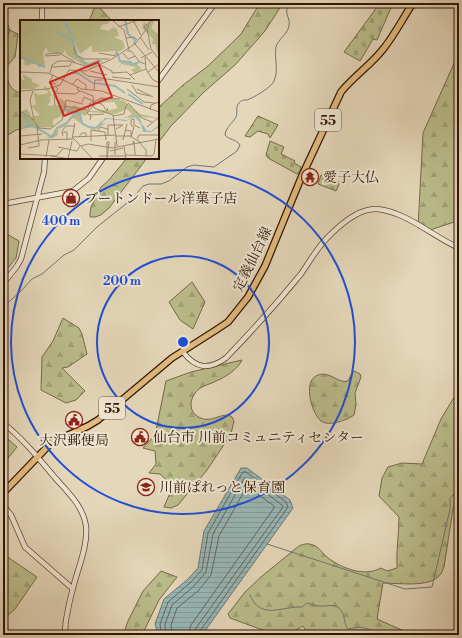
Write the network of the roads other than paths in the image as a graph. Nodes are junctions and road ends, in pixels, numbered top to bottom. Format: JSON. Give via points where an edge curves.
{"nodes":[{"id":1,"x":42,"y":3,"type":"edge"},
{"id":2,"x":215,"y":3,"type":"edge"},
{"id":3,"x":413,"y":3,"type":"edge"},
{"id":4,"x":42,"y":20,"type":"edge"},
{"id":5,"x":159,"y":80,"type":"edge"},
{"id":6,"x":45,"y":159,"type":"edge"},
{"id":7,"x":102,"y":159,"type":"edge"},
{"id":8,"x":36,"y":199,"type":"junction"},
{"id":9,"x":3,"y":204,"type":"edge"},
{"id":10,"x":459,"y":248,"type":"edge"},
{"id":11,"x":3,"y":284,"type":"edge"},
{"id":12,"x":183,"y":352,"type":"junction"},
{"id":13,"x":3,"y":423,"type":"edge"},
{"id":14,"x":37,"y":456,"type":"junction"},
{"id":15,"x":3,"y":493,"type":"edge"},
{"id":16,"x":3,"y":505,"type":"edge"},
{"id":17,"x":73,"y":589,"type":"junction"},
{"id":18,"x":64,"y":635,"type":"edge"}],
"edges":[{"from":1,"to":4,"type":"street"},
{"from":2,"to":5,"type":"street"},
{"from":3,"to":12,"type":"main road","name":"定義仙台線","number":"55","via":[[384,48],[341,92],[301,178],[265,266],[248,297],[228,322]]},
{"from":6,"to":8,"type":"street"},
{"from":7,"to":8,"type":"street","via":[[89,178],[73,191]]},
{"from":8,"to":9,"type":"street"},
{"from":8,"to":11,"type":"street","via":[[21,259]]},
{"from":10,"to":12,"type":"street","via":[[407,219],[381,210],[364,212],[329,235],[293,283],[226,358],[218,363],[203,366],[190,360]]},
{"from":12,"to":14,"type":"main road","name":"定義仙台線","number":"55","via":[[157,370],[98,420],[51,443]]},
{"from":13,"to":14,"type":"street"},
{"from":14,"to":15,"type":"main road","name":"定義仙台線","number":"55"},
{"from":14,"to":17,"type":"street","via":[[75,501],[84,517],[86,536]]},
{"from":16,"to":17,"type":"street","via":[[11,515],[25,547]]},
{"from":17,"to":18,"type":"street"}]}
